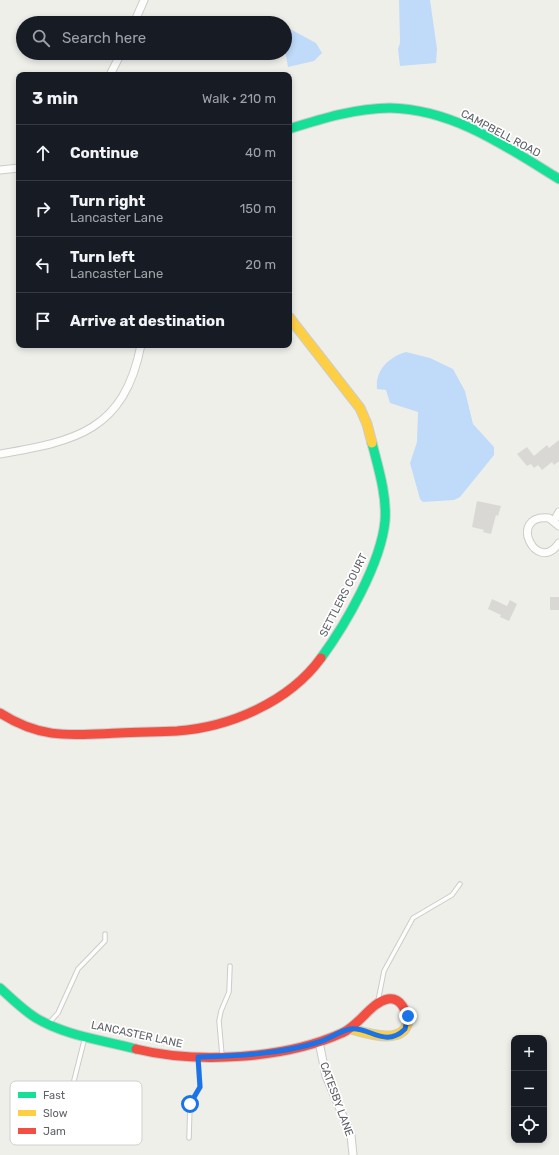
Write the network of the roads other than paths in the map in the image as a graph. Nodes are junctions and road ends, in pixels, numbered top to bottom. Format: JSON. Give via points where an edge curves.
{"nodes":[{"id":1,"x":144,"y":0,"type":"edge"},
{"id":2,"x":137,"y":16,"type":"edge"},
{"id":3,"x":118,"y":60,"type":"edge"},
{"id":4,"x":112,"y":72,"type":"edge"},
{"id":5,"x":292,"y":128,"type":"edge"},
{"id":6,"x":16,"y":168,"type":"edge"},
{"id":7,"x":0,"y":170,"type":"edge"},
{"id":8,"x":559,"y":179,"type":"edge"},
{"id":9,"x":292,"y":321,"type":"edge"},
{"id":10,"x":140,"y":348,"type":"edge"},
{"id":11,"x":0,"y":454,"type":"edge"},
{"id":12,"x":559,"y":512,"type":"edge"},
{"id":13,"x":556,"y":524,"type":"edge"},
{"id":14,"x":559,"y":544,"type":"edge"},
{"id":15,"x":0,"y":713,"type":"edge"},
{"id":16,"x":460,"y":884,"type":"dead end"},
{"id":17,"x":105,"y":934,"type":"dead end"},
{"id":18,"x":230,"y":966,"type":"dead end"},
{"id":19,"x":0,"y":988,"type":"edge"},
{"id":20,"x":377,"y":1004,"type":"junction"},
{"id":21,"x":48,"y":1024,"type":"junction"},
{"id":22,"x":351,"y":1029,"type":"junction"},
{"id":23,"x":86,"y":1036,"type":"junction"},
{"id":24,"x":319,"y":1042,"type":"junction"},
{"id":25,"x":222,"y":1056,"type":"junction"},
{"id":26,"x":198,"y":1057,"type":"junction"},
{"id":27,"x":74,"y":1081,"type":"edge"},
{"id":28,"x":189,"y":1138,"type":"dead end"},
{"id":29,"x":354,"y":1155,"type":"edge"}],
"edges":[{"from":1,"to":2,"type":"street"},
{"from":3,"to":4,"type":"street"},
{"from":5,"to":8,"type":"street","name":"CAMPBELL ROAD","via":[[360,110],[390,108],[421,111],[478,132]]},
{"from":6,"to":7,"type":"street"},
{"from":9,"to":15,"type":"street","name":"SETTLERS COURT","via":[[350,393],[364,416],[381,477],[385,503],[382,542],[364,584],[330,647],[306,675],[278,698],[251,712],[214,725],[178,731],[57,735],[21,726]]},
{"from":10,"to":11,"type":"street","via":[[127,388],[100,422],[80,434],[52,445]]},
{"from":12,"to":13,"type":"street"},
{"from":13,"to":14,"type":"street","via":[[544,518],[534,522],[528,530],[528,541],[540,552],[552,550]]},
{"from":16,"to":20,"type":"lane","via":[[452,895],[413,918],[384,971]]},
{"from":17,"to":21,"type":"lane","via":[[105,941],[78,969],[58,1013]]},
{"from":18,"to":25,"type":"lane","via":[[229,992],[219,1021]]},
{"from":19,"to":21,"type":"street","name":"LANCASTER LANE","via":[[23,1009]]},
{"from":20,"to":22,"type":"street","name":"LANCASTER LANE"},
{"from":20,"to":22,"type":"street","via":[[391,999],[402,1004],[406,1010],[408,1023],[400,1034],[388,1037]]},
{"from":21,"to":23,"type":"street","name":"LANCASTER LANE"},
{"from":22,"to":24,"type":"street","name":"LANCASTER LANE"},
{"from":23,"to":26,"type":"street","name":"LANCASTER LANE","via":[[157,1053]]},
{"from":23,"to":27,"type":"lane"},
{"from":24,"to":25,"type":"street","name":"LANCASTER LANE"},
{"from":24,"to":29,"type":"street","name":"CATESBY LANE","via":[[326,1076],[351,1135]]},
{"from":25,"to":26,"type":"street","name":"LANCASTER LANE"},
{"from":26,"to":28,"type":"lane","via":[[200,1087],[190,1104]]}]}
